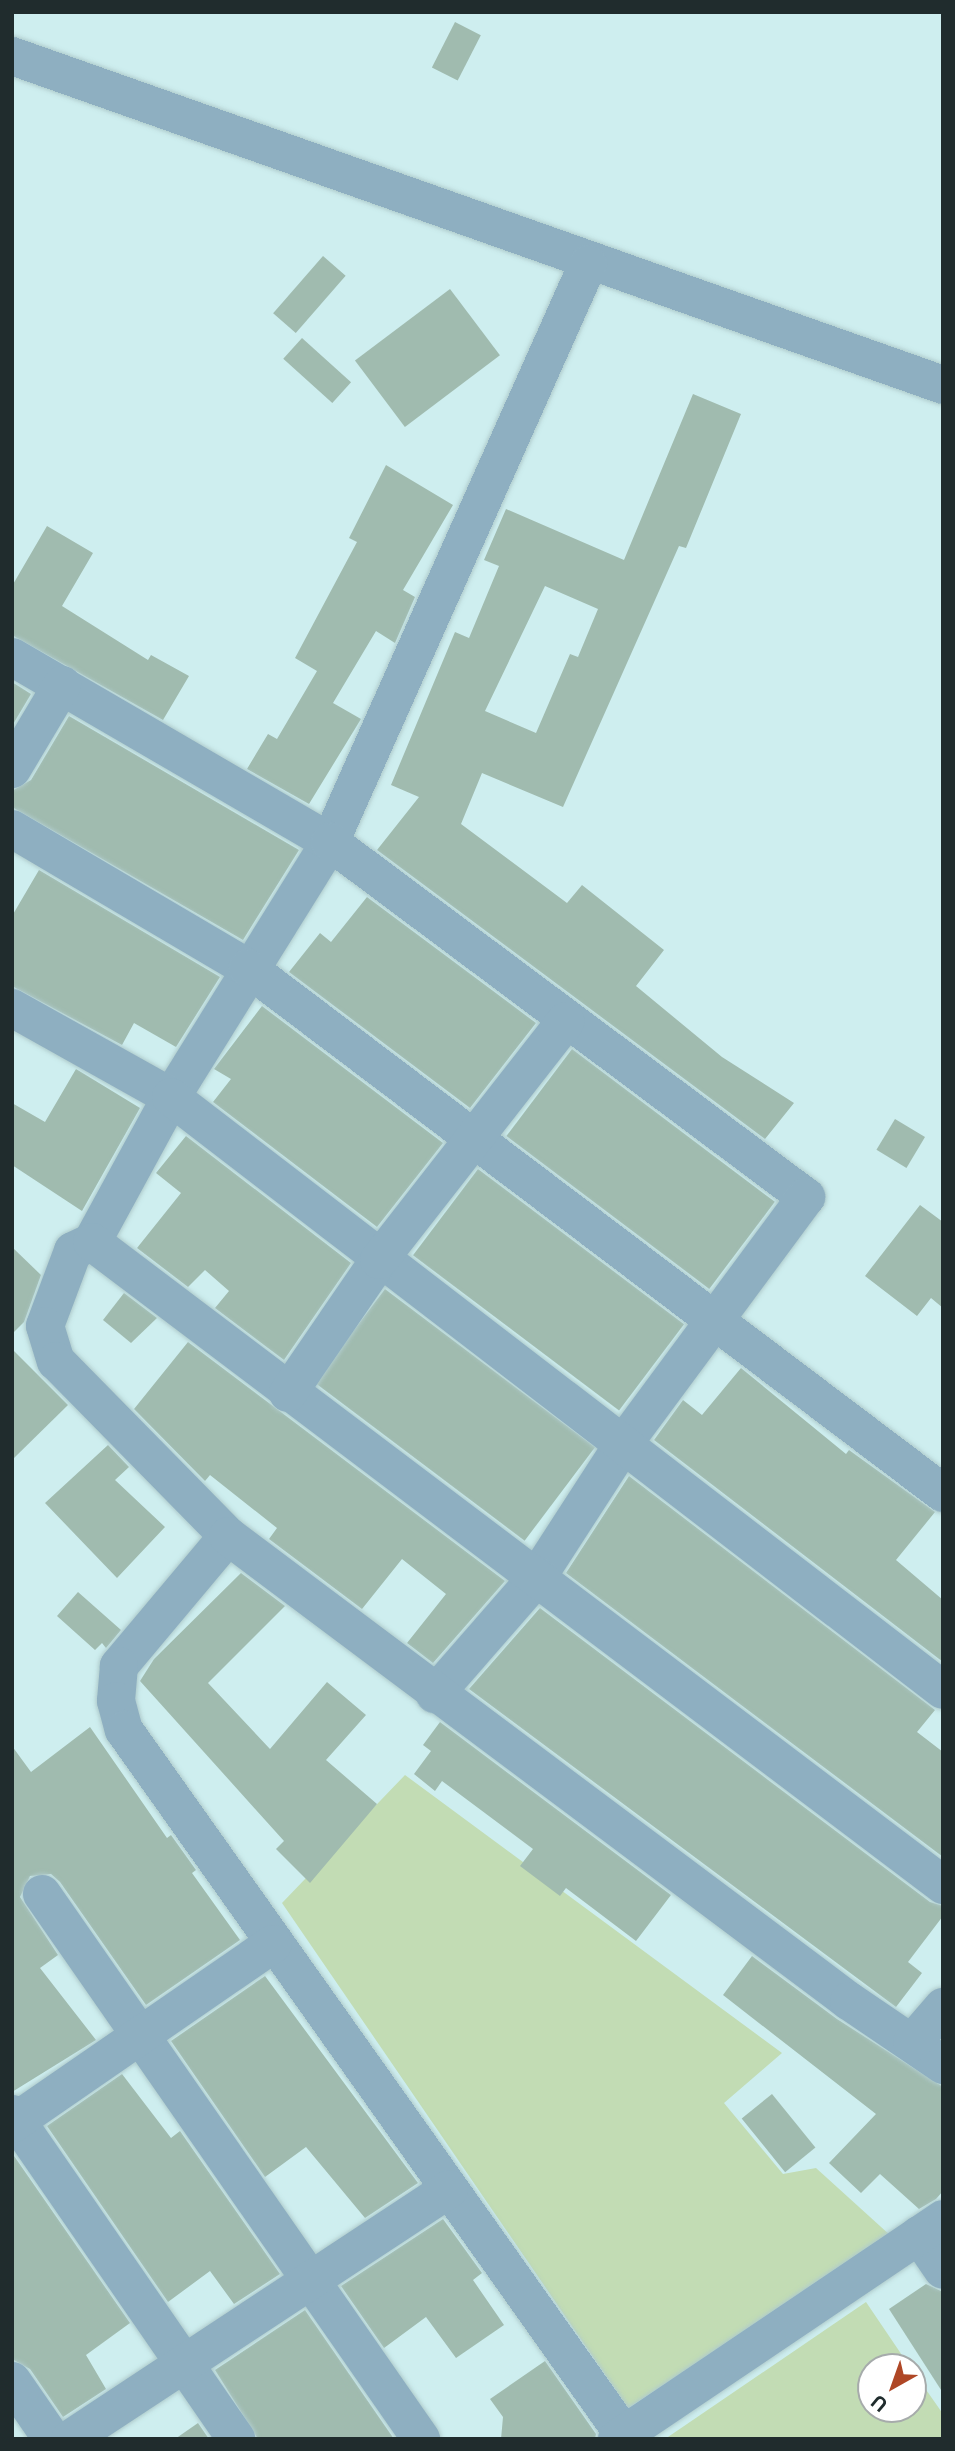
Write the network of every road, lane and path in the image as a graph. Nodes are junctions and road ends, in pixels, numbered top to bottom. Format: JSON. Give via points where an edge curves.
{"nodes":[{"id":1,"x":12,"y":56,"type":"edge"},
{"id":2,"x":589,"y":264,"type":"junction"},
{"id":3,"x":943,"y":385,"type":"edge"},
{"id":4,"x":12,"y":657,"type":"edge"},
{"id":5,"x":62,"y":685,"type":"junction"},
{"id":6,"x":12,"y":769,"type":"edge"},
{"id":7,"x":12,"y":829,"type":"edge"},
{"id":8,"x":330,"y":842,"type":"junction"},
{"id":9,"x":248,"y":968,"type":"junction"},
{"id":10,"x":12,"y":1008,"type":"edge"},
{"id":11,"x":566,"y":1021,"type":"junction"},
{"id":12,"x":171,"y":1097,"type":"junction"},
{"id":13,"x":474,"y":1136,"type":"junction"},
{"id":14,"x":92,"y":1242,"type":"junction"},
{"id":15,"x":379,"y":1260,"type":"junction"},
{"id":16,"x":715,"y":1323,"type":"junction"},
{"id":17,"x":288,"y":1393,"type":"junction"},
{"id":18,"x":622,"y":1446,"type":"junction"},
{"id":19,"x":943,"y":1493,"type":"edge"},
{"id":20,"x":228,"y":1536,"type":"junction"},
{"id":21,"x":538,"y":1576,"type":"junction"},
{"id":22,"x":943,"y":1689,"type":"edge"},
{"id":23,"x":435,"y":1694,"type":"junction"},
{"id":24,"x":943,"y":1885,"type":"edge"},
{"id":25,"x":43,"y":1894,"type":"dead end"},
{"id":26,"x":273,"y":1944,"type":"junction"},
{"id":27,"x":943,"y":2007,"type":"edge"},
{"id":28,"x":141,"y":2035,"type":"junction"},
{"id":29,"x":912,"y":2043,"type":"junction"},
{"id":30,"x":943,"y":2065,"type":"edge"},
{"id":31,"x":14,"y":2119,"type":"edge"},
{"id":32,"x":449,"y":2189,"type":"junction"},
{"id":33,"x":931,"y":2227,"type":"edge"},
{"id":34,"x":943,"y":2270,"type":"edge"},
{"id":35,"x":313,"y":2278,"type":"junction"},
{"id":36,"x":182,"y":2364,"type":"junction"},
{"id":37,"x":12,"y":2381,"type":"edge"},
{"id":38,"x":623,"y":2437,"type":"edge"},
{"id":39,"x":52,"y":2439,"type":"edge"},
{"id":40,"x":70,"y":2439,"type":"edge"},
{"id":41,"x":236,"y":2439,"type":"edge"},
{"id":42,"x":421,"y":2439,"type":"edge"}],
"edges":[{"from":1,"to":2,"type":"street"},
{"from":2,"to":3,"type":"street"},
{"from":2,"to":8,"type":"street"},
{"from":4,"to":5,"type":"street"},
{"from":5,"to":6,"type":"street"},
{"from":5,"to":8,"type":"street"},
{"from":7,"to":9,"type":"street"},
{"from":8,"to":9,"type":"street"},
{"from":8,"to":11,"type":"street"},
{"from":9,"to":12,"type":"street"},
{"from":9,"to":13,"type":"street"},
{"from":10,"to":12,"type":"street"},
{"from":11,"to":13,"type":"street"},
{"from":11,"to":16,"type":"street","via":[[806,1197]]},
{"from":12,"to":14,"type":"street"},
{"from":12,"to":15,"type":"street"},
{"from":13,"to":15,"type":"street"},
{"from":13,"to":16,"type":"street"},
{"from":14,"to":17,"type":"street"},
{"from":14,"to":20,"type":"street","via":[[73,1251],[51,1298],[45,1326],[56,1361]]},
{"from":15,"to":17,"type":"street"},
{"from":15,"to":18,"type":"street"},
{"from":16,"to":18,"type":"street"},
{"from":16,"to":19,"type":"street"},
{"from":17,"to":21,"type":"street"},
{"from":18,"to":21,"type":"street"},
{"from":18,"to":22,"type":"street"},
{"from":20,"to":23,"type":"street"},
{"from":20,"to":26,"type":"street","via":[[119,1666],[116,1701],[124,1730]]},
{"from":21,"to":23,"type":"street"},
{"from":21,"to":24,"type":"street"},
{"from":23,"to":29,"type":"street"},
{"from":25,"to":28,"type":"street"},
{"from":26,"to":28,"type":"street"},
{"from":26,"to":32,"type":"street"},
{"from":27,"to":29,"type":"street"},
{"from":28,"to":31,"type":"street"},
{"from":28,"to":35,"type":"street"},
{"from":29,"to":30,"type":"street"},
{"from":31,"to":36,"type":"street"},
{"from":32,"to":35,"type":"street"},
{"from":32,"to":38,"type":"street"},
{"from":33,"to":34,"type":"street"},
{"from":33,"to":38,"type":"street"},
{"from":35,"to":36,"type":"street"},
{"from":35,"to":42,"type":"street"},
{"from":36,"to":40,"type":"street"},
{"from":36,"to":41,"type":"street"},
{"from":37,"to":39,"type":"street"}]}
